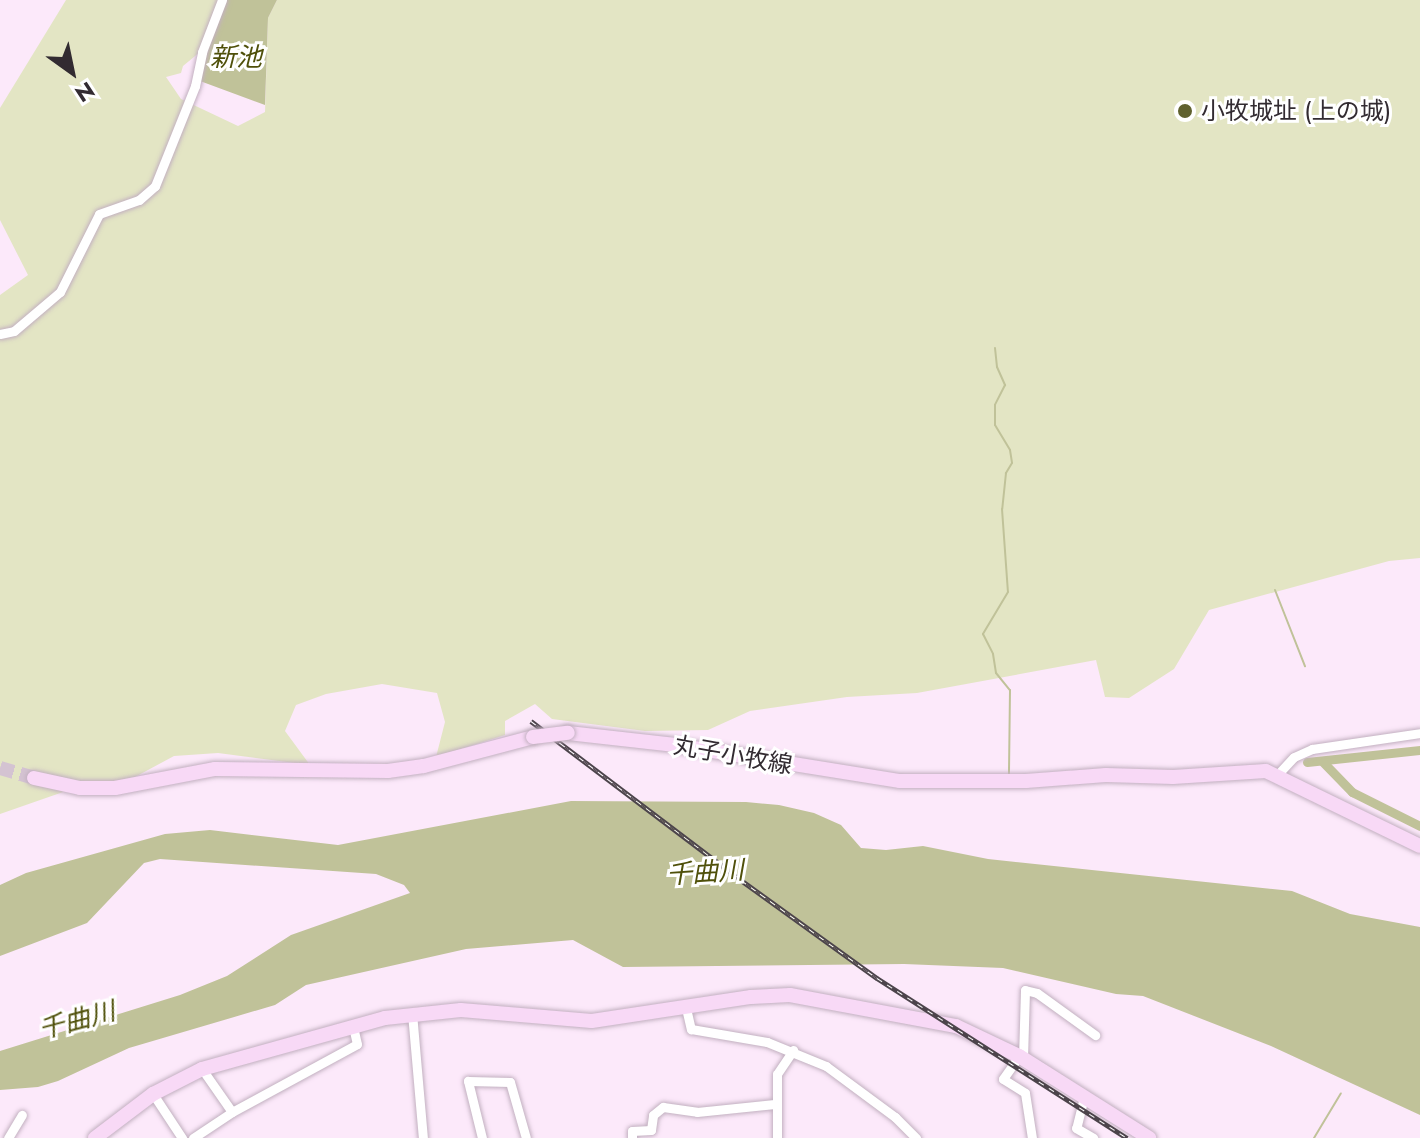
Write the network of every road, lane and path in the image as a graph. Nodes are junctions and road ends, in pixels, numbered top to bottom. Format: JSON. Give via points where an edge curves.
{"nodes":[{"id":1,"x":222,"y":0,"type":"edge"},
{"id":2,"x":0,"y":334,"type":"edge"},
{"id":3,"x":1420,"y":733,"type":"edge"},
{"id":4,"x":1278,"y":774,"type":"junction"},
{"id":5,"x":34,"y":778,"type":"tunnel mouth"},
{"id":6,"x":1420,"y":846,"type":"edge"},
{"id":7,"x":686,"y":1008,"type":"junction"},
{"id":8,"x":412,"y":1013,"type":"junction"},
{"id":9,"x":353,"y":1027,"type":"junction"},
{"id":10,"x":1095,"y":1035,"type":"dead end"},
{"id":11,"x":793,"y":1050,"type":"junction"},
{"id":12,"x":1021,"y":1057,"type":"junction"},
{"id":13,"x":202,"y":1069,"type":"junction"},
{"id":14,"x":153,"y":1094,"type":"junction"},
{"id":15,"x":1084,"y":1097,"type":"junction"},
{"id":16,"x":775,"y":1104,"type":"junction"},
{"id":17,"x":232,"y":1112,"type":"junction"},
{"id":18,"x":22,"y":1115,"type":"dead end"},
{"id":19,"x":8,"y":1138,"type":"edge"},
{"id":20,"x":95,"y":1138,"type":"edge"},
{"id":21,"x":182,"y":1138,"type":"edge"},
{"id":22,"x":193,"y":1138,"type":"edge"},
{"id":23,"x":423,"y":1138,"type":"edge"},
{"id":24,"x":482,"y":1138,"type":"edge"},
{"id":25,"x":526,"y":1138,"type":"edge"},
{"id":26,"x":632,"y":1138,"type":"edge"},
{"id":27,"x":777,"y":1138,"type":"edge"},
{"id":28,"x":916,"y":1138,"type":"edge"},
{"id":29,"x":1032,"y":1138,"type":"edge"},
{"id":30,"x":1093,"y":1138,"type":"edge"},
{"id":31,"x":1149,"y":1138,"type":"edge"}],
"edges":[{"from":1,"to":2,"type":"street","via":[[155,186],[139,200],[99,214],[60,292],[14,331]]},
{"from":3,"to":4,"type":"street","via":[[1312,749],[1294,757]]},
{"from":4,"to":5,"type":"street","name":"丸子小牧線","bridge":true,"via":[[1256,770],[1173,777],[900,781],[568,733],[388,771],[215,769],[115,788],[80,788]]},
{"from":4,"to":6,"type":"street","name":"丸子小牧線"},
{"from":7,"to":8,"type":"street","via":[[592,1021],[461,1010]]},
{"from":7,"to":11,"type":"street","via":[[691,1029]]},
{"from":7,"to":12,"type":"street","via":[[790,995],[956,1026]]},
{"from":8,"to":9,"type":"street"},
{"from":8,"to":23,"type":"street"},
{"from":9,"to":13,"type":"street"},
{"from":9,"to":17,"type":"street","via":[[357,1044]]},
{"from":10,"to":12,"type":"street","via":[[1025,990]]},
{"from":11,"to":16,"type":"street","via":[[777,1074]]},
{"from":11,"to":28,"type":"street","via":[[826,1066]]},
{"from":12,"to":15,"type":"street"},
{"from":12,"to":29,"type":"street","via":[[1003,1079],[1025,1093]]},
{"from":13,"to":14,"type":"street"},
{"from":13,"to":17,"type":"street"},
{"from":14,"to":20,"type":"street"},
{"from":14,"to":21,"type":"street"},
{"from":15,"to":30,"type":"street","via":[[1076,1128]]},
{"from":15,"to":31,"type":"street"},
{"from":16,"to":26,"type":"street","via":[[697,1112],[663,1107],[653,1115],[651,1130],[632,1131]]},
{"from":16,"to":27,"type":"street"},
{"from":17,"to":22,"type":"street"},
{"from":18,"to":19,"type":"street"},
{"from":24,"to":25,"type":"street","via":[[468,1081],[510,1082]]}]}
